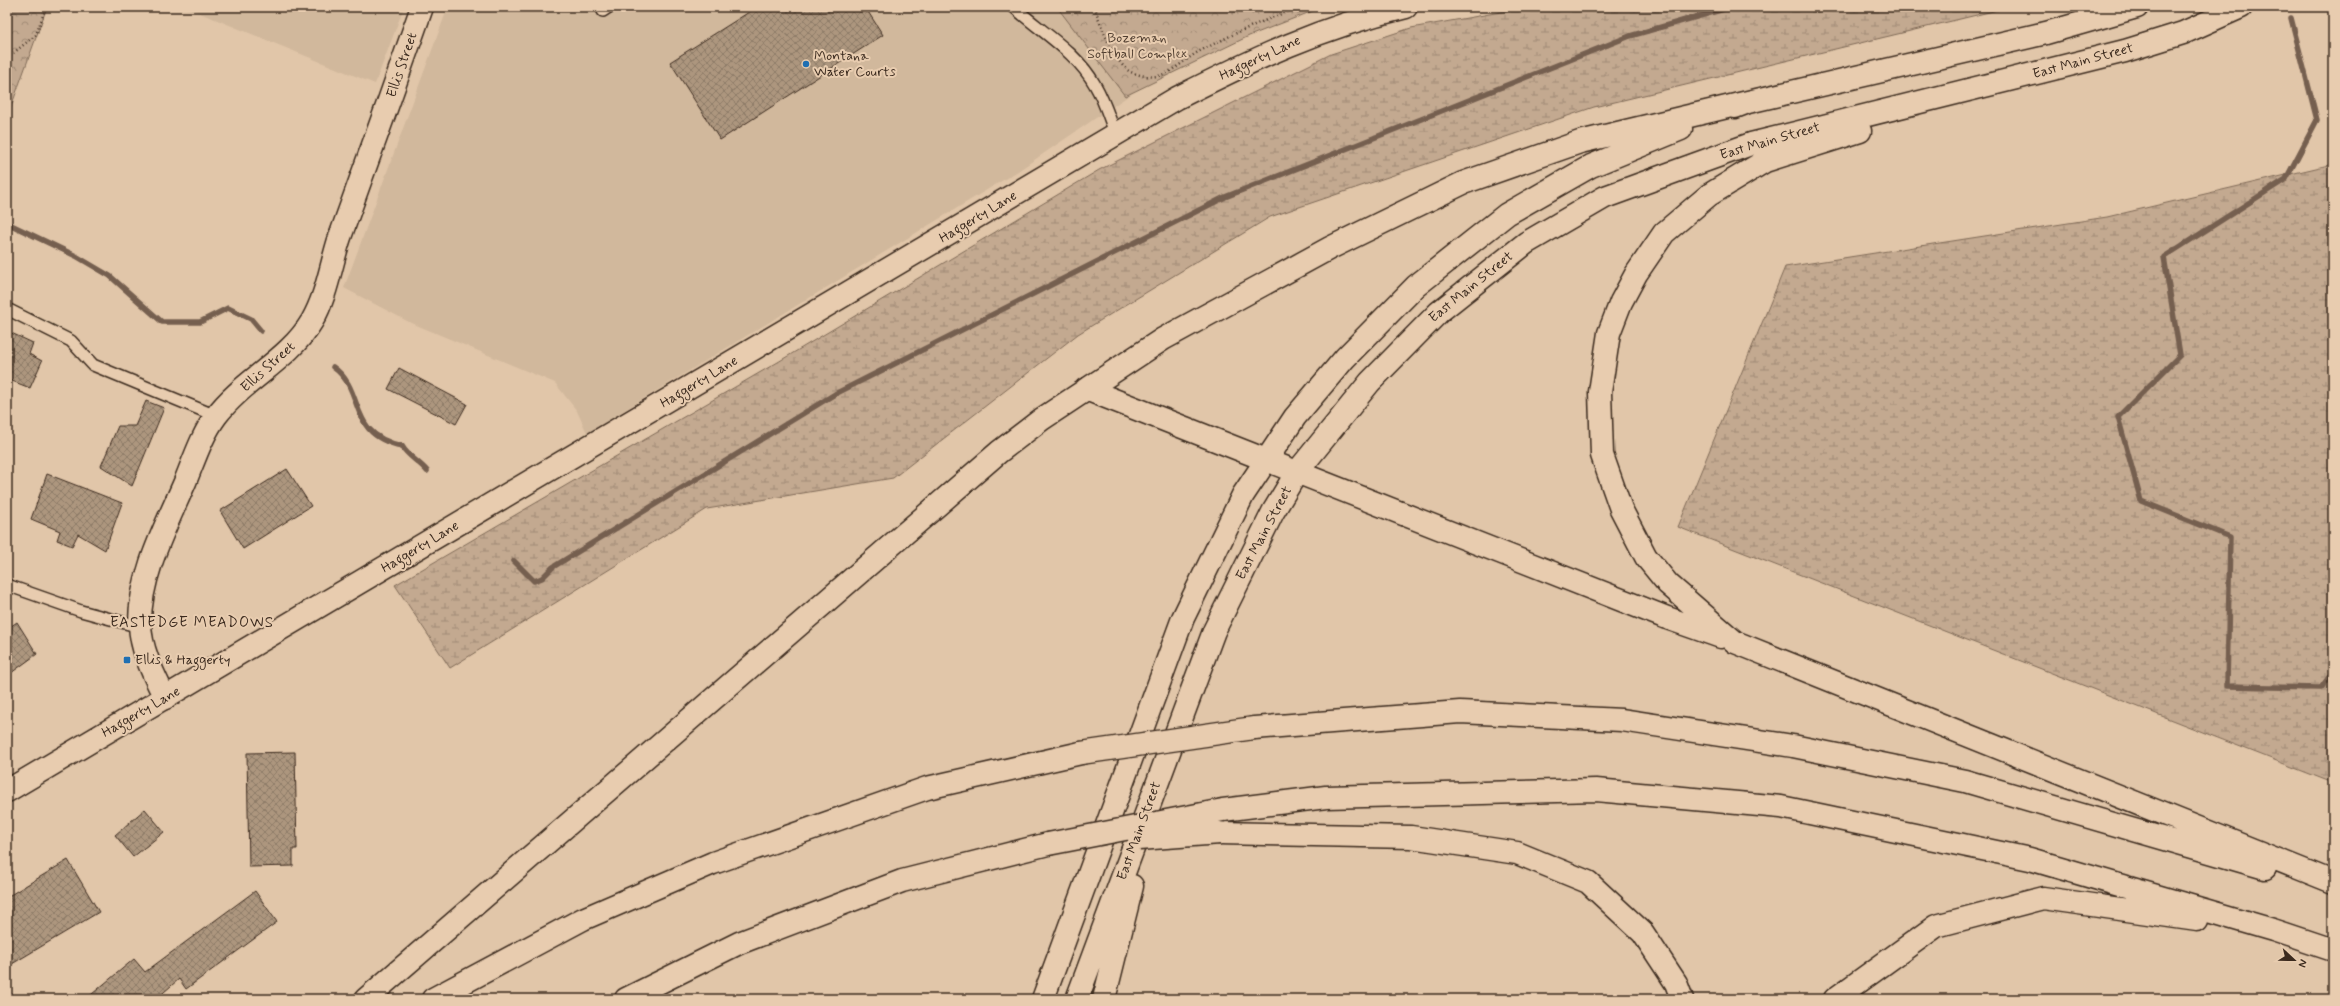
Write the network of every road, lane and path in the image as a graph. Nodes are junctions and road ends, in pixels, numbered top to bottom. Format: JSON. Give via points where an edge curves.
{"nodes":[{"id":1,"x":46,"y":7,"type":"edge"},
{"id":2,"x":422,"y":7,"type":"edge"},
{"id":3,"x":1014,"y":7,"type":"edge"},
{"id":4,"x":1094,"y":7,"type":"edge"},
{"id":5,"x":1301,"y":7,"type":"edge"},
{"id":6,"x":1406,"y":7,"type":"edge"},
{"id":7,"x":2136,"y":7,"type":"edge"},
{"id":8,"x":2240,"y":7,"type":"edge"},
{"id":9,"x":1379,"y":10,"type":"edge"},
{"id":10,"x":7,"y":58,"type":"edge"},
{"id":11,"x":2053,"y":70,"type":"junction"},
{"id":12,"x":1748,"y":102,"type":"junction"},
{"id":13,"x":1115,"y":133,"type":"junction"},
{"id":14,"x":7,"y":309,"type":"edge"},
{"id":15,"x":1086,"y":389,"type":"junction"},
{"id":16,"x":216,"y":416,"type":"junction"},
{"id":17,"x":1265,"y":460,"type":"junction"},
{"id":18,"x":1297,"y":472,"type":"junction"},
{"id":19,"x":7,"y":585,"type":"edge"},
{"id":20,"x":140,"y":627,"type":"junction"},
{"id":21,"x":1735,"y":642,"type":"junction"},
{"id":22,"x":165,"y":698,"type":"junction"},
{"id":23,"x":1158,"y":782,"type":"junction"},
{"id":24,"x":7,"y":791,"type":"edge"},
{"id":25,"x":1048,"y":844,"type":"junction"},
{"id":26,"x":2333,"y":882,"type":"edge"},
{"id":27,"x":2333,"y":890,"type":"edge"},
{"id":28,"x":2273,"y":930,"type":"junction"},
{"id":29,"x":2333,"y":950,"type":"edge"},
{"id":30,"x":366,"y":999,"type":"edge"},
{"id":31,"x":433,"y":999,"type":"edge"},
{"id":32,"x":626,"y":999,"type":"edge"},
{"id":33,"x":1043,"y":999,"type":"edge"},
{"id":34,"x":1078,"y":999,"type":"edge"},
{"id":35,"x":1104,"y":999,"type":"edge"},
{"id":36,"x":1682,"y":999,"type":"edge"},
{"id":37,"x":1835,"y":999,"type":"edge"}],
"edges":[{"from":1,"to":10,"type":"path","via":[[36,35]]},
{"from":2,"to":16,"type":"main road","name":"Ellis Street","via":[[312,321],[296,343],[237,394]]},
{"from":3,"to":13,"type":"lane","via":[[1064,49],[1087,73],[1096,85]]},
{"from":4,"to":5,"type":"path","via":[[1100,25],[1121,63],[1130,72],[1146,76],[1161,75],[1230,35]]},
{"from":6,"to":9,"type":"main road","name":"Haggerty Lane"},
{"from":7,"to":12,"type":"main road","via":[[2046,33]]},
{"from":8,"to":11,"type":"main road","name":"East Main Street","via":[[2183,33]]},
{"from":9,"to":13,"type":"main road","name":"Haggerty Lane","via":[[1315,33],[1253,60]]},
{"from":11,"to":18,"type":"main road","name":"East Main Street","via":[[1751,144],[1605,197],[1526,243],[1439,312],[1370,382]]},
{"from":11,"to":21,"type":"main road","via":[[1765,161],[1709,195],[1664,233],[1636,274],[1609,333],[1600,392],[1602,455],[1622,509],[1646,557],[1668,584]]},
{"from":12,"to":15,"type":"main road","via":[[1580,142],[1462,183],[1323,251],[1163,339]]},
{"from":12,"to":17,"type":"main road","via":[[1591,166],[1507,214],[1416,286],[1345,358],[1295,417]]},
{"from":13,"to":22,"type":"main road","name":"Haggerty Lane"},
{"from":14,"to":16,"type":"lane","via":[[71,341],[93,365]]},
{"from":15,"to":17,"type":"main road"},
{"from":15,"to":30,"type":"main road","via":[[999,452]]},
{"from":16,"to":20,"type":"main road","name":"Ellis Street","via":[[204,437],[151,565],[144,590]]},
{"from":17,"to":18,"type":"main road"},
{"from":17,"to":33,"type":"main road","via":[[1243,495],[1183,618]]},
{"from":18,"to":21,"type":"main road","via":[[1667,618]]},
{"from":18,"to":23,"type":"main road","name":"East Main Street","via":[[1272,512],[1214,631]]},
{"from":19,"to":20,"type":"lane","via":[[81,611]]},
{"from":20,"to":22,"type":"main road","name":"Ellis Street","via":[[147,660]]},
{"from":21,"to":26,"type":"main road"},
{"from":22,"to":24,"type":"main road","name":"Haggerty Lane"},
{"from":23,"to":34,"type":"main road","name":"East Main Street"},
{"from":23,"to":35,"type":"main road"},
{"from":25,"to":28,"type":"main road","bridge":true,"via":[[1223,810],[1326,797],[1596,790],[1780,806],[2030,859]]},
{"from":25,"to":32,"type":"main road","via":[[902,881],[739,943]]},
{"from":25,"to":36,"type":"main road","bridge":true,"via":[[1220,833],[1411,837],[1517,853],[1588,882],[1643,933],[1676,983]]},
{"from":27,"to":31,"type":"main road","bridge":true,"via":[[1965,781],[1793,746],[1638,723],[1460,712],[1254,728],[1081,753],[928,788],[713,863],[583,919]]},
{"from":28,"to":29,"type":"main road"},
{"from":28,"to":37,"type":"main road","via":[[2043,898],[1936,926]]}]}
